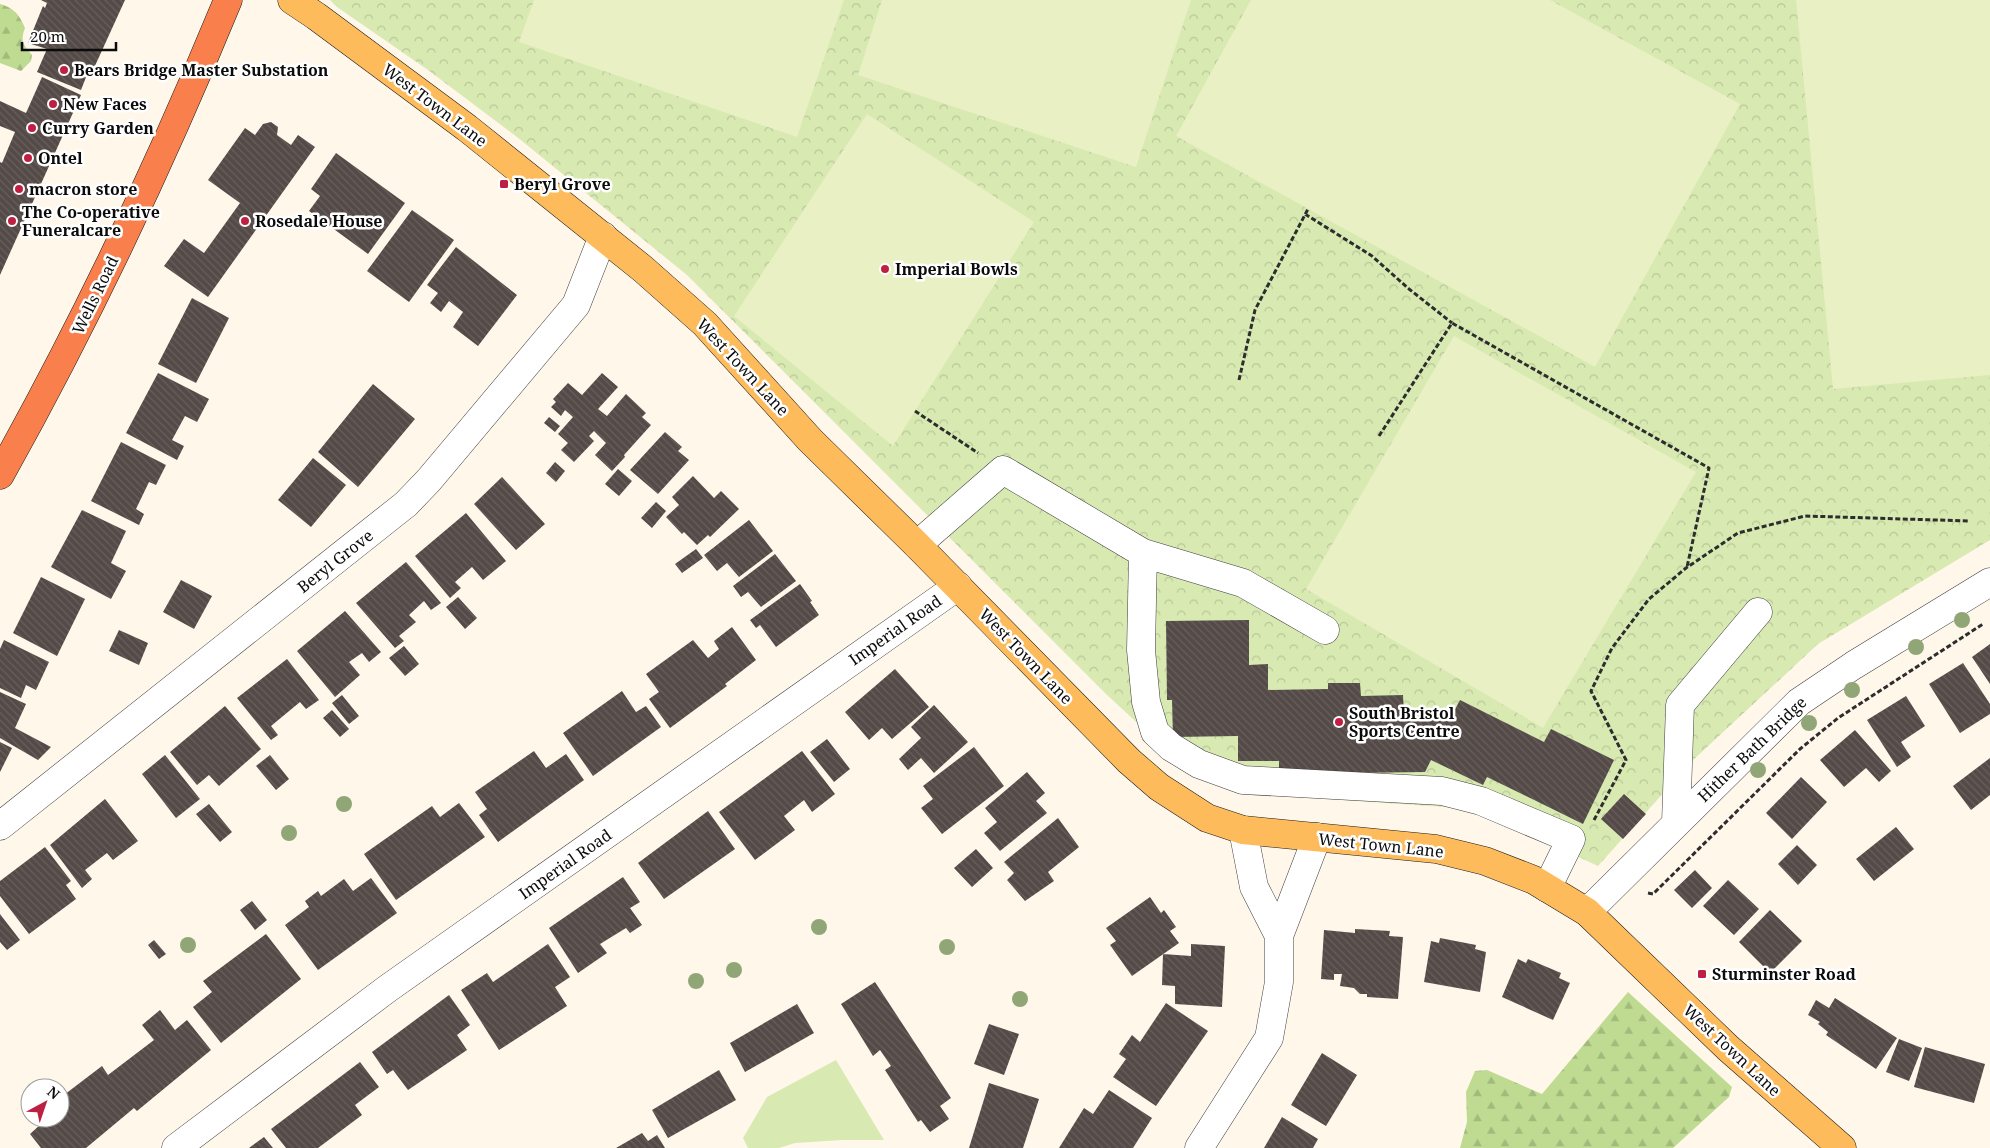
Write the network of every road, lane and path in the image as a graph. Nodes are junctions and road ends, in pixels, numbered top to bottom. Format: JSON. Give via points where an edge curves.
{"nodes":[{"id":1,"x":228,"y":0,"type":"edge"},
{"id":2,"x":292,"y":0,"type":"edge"},
{"id":3,"x":1308,"y":209,"type":"dead end"},
{"id":4,"x":1305,"y":214,"type":"junction"},
{"id":5,"x":602,"y":236,"type":"junction"},
{"id":6,"x":1452,"y":323,"type":"junction"},
{"id":7,"x":1239,"y":380,"type":"dead end"},
{"id":8,"x":915,"y":411,"type":"dead end"},
{"id":9,"x":1379,"y":436,"type":"dead end"},
{"id":10,"x":1003,"y":470,"type":"junction"},
{"id":11,"x":0,"y":475,"type":"edge"},
{"id":12,"x":917,"y":545,"type":"junction"},
{"id":13,"x":1143,"y":553,"type":"junction"},
{"id":14,"x":1686,"y":568,"type":"dead end"},
{"id":15,"x":1990,"y":582,"type":"edge"},
{"id":16,"x":958,"y":586,"type":"junction"},
{"id":17,"x":1758,"y":612,"type":"dead end"},
{"id":18,"x":1990,"y":620,"type":"edge"},
{"id":19,"x":1325,"y":630,"type":"dead end"},
{"id":20,"x":1676,"y":823,"type":"junction"},
{"id":21,"x":0,"y":826,"type":"edge"},
{"id":22,"x":1243,"y":830,"type":"junction"},
{"id":23,"x":1317,"y":837,"type":"junction"},
{"id":24,"x":1615,"y":884,"type":"junction"},
{"id":25,"x":1547,"y":888,"type":"junction"},
{"id":26,"x":1587,"y":912,"type":"junction"},
{"id":27,"x":1279,"y":936,"type":"junction"},
{"id":28,"x":176,"y":1148,"type":"edge"},
{"id":29,"x":1199,"y":1148,"type":"edge"},
{"id":30,"x":1842,"y":1148,"type":"edge"}],
"edges":[{"from":1,"to":11,"type":"highway","name":"Wells Road","via":[[142,199],[95,297]]},
{"from":2,"to":5,"type":"main road","name":"West Town Lane","via":[[459,122]]},
{"from":3,"to":4,"type":"path"},
{"from":4,"to":6,"type":"path","via":[[1372,256]]},
{"from":4,"to":7,"type":"path","via":[[1255,310]]},
{"from":5,"to":12,"type":"main road","name":"West Town Lane","via":[[705,324],[810,440]]},
{"from":5,"to":21,"type":"street","name":"Beryl Grove","via":[[576,305],[406,504]]},
{"from":6,"to":9,"type":"path"},
{"from":6,"to":14,"type":"path","via":[[1709,468]]},
{"from":8,"to":10,"type":"path"},
{"from":10,"to":12,"type":"street"},
{"from":10,"to":13,"type":"street"},
{"from":12,"to":16,"type":"main road","name":"West Town Lane"},
{"from":13,"to":19,"type":"street","via":[[1243,583]]},
{"from":13,"to":25,"type":"street","via":[[1141,650],[1146,702],[1155,732],[1171,747],[1199,764],[1243,780],[1442,791],[1482,801],[1571,839]]},
{"from":15,"to":20,"type":"street","name":"Hither Bath Bridge","via":[[1799,702]]},
{"from":16,"to":22,"type":"main road","name":"West Town Lane","via":[[1129,761],[1159,787],[1207,818]]},
{"from":16,"to":28,"type":"street","name":"Imperial Road","via":[[387,989]]},
{"from":17,"to":20,"type":"street","via":[[1680,705]]},
{"from":18,"to":24,"type":"path","via":[[1838,718],[1808,743],[1653,894]]},
{"from":20,"to":24,"type":"street","name":"Hither Bath Bridge"},
{"from":22,"to":23,"type":"main road","name":"West Town Lane"},
{"from":22,"to":27,"type":"street","via":[[1254,887]]},
{"from":23,"to":25,"type":"main road","name":"West Town Lane","via":[[1436,849],[1485,861]]},
{"from":23,"to":27,"type":"street"},
{"from":24,"to":26,"type":"street","name":"Hither Bath Bridge"},
{"from":25,"to":26,"type":"main road","name":"West Town Lane"},
{"from":26,"to":30,"type":"main road","name":"West Town Lane","via":[[1728,1048]]},
{"from":27,"to":29,"type":"street","via":[[1279,982],[1269,1038]]}]}
